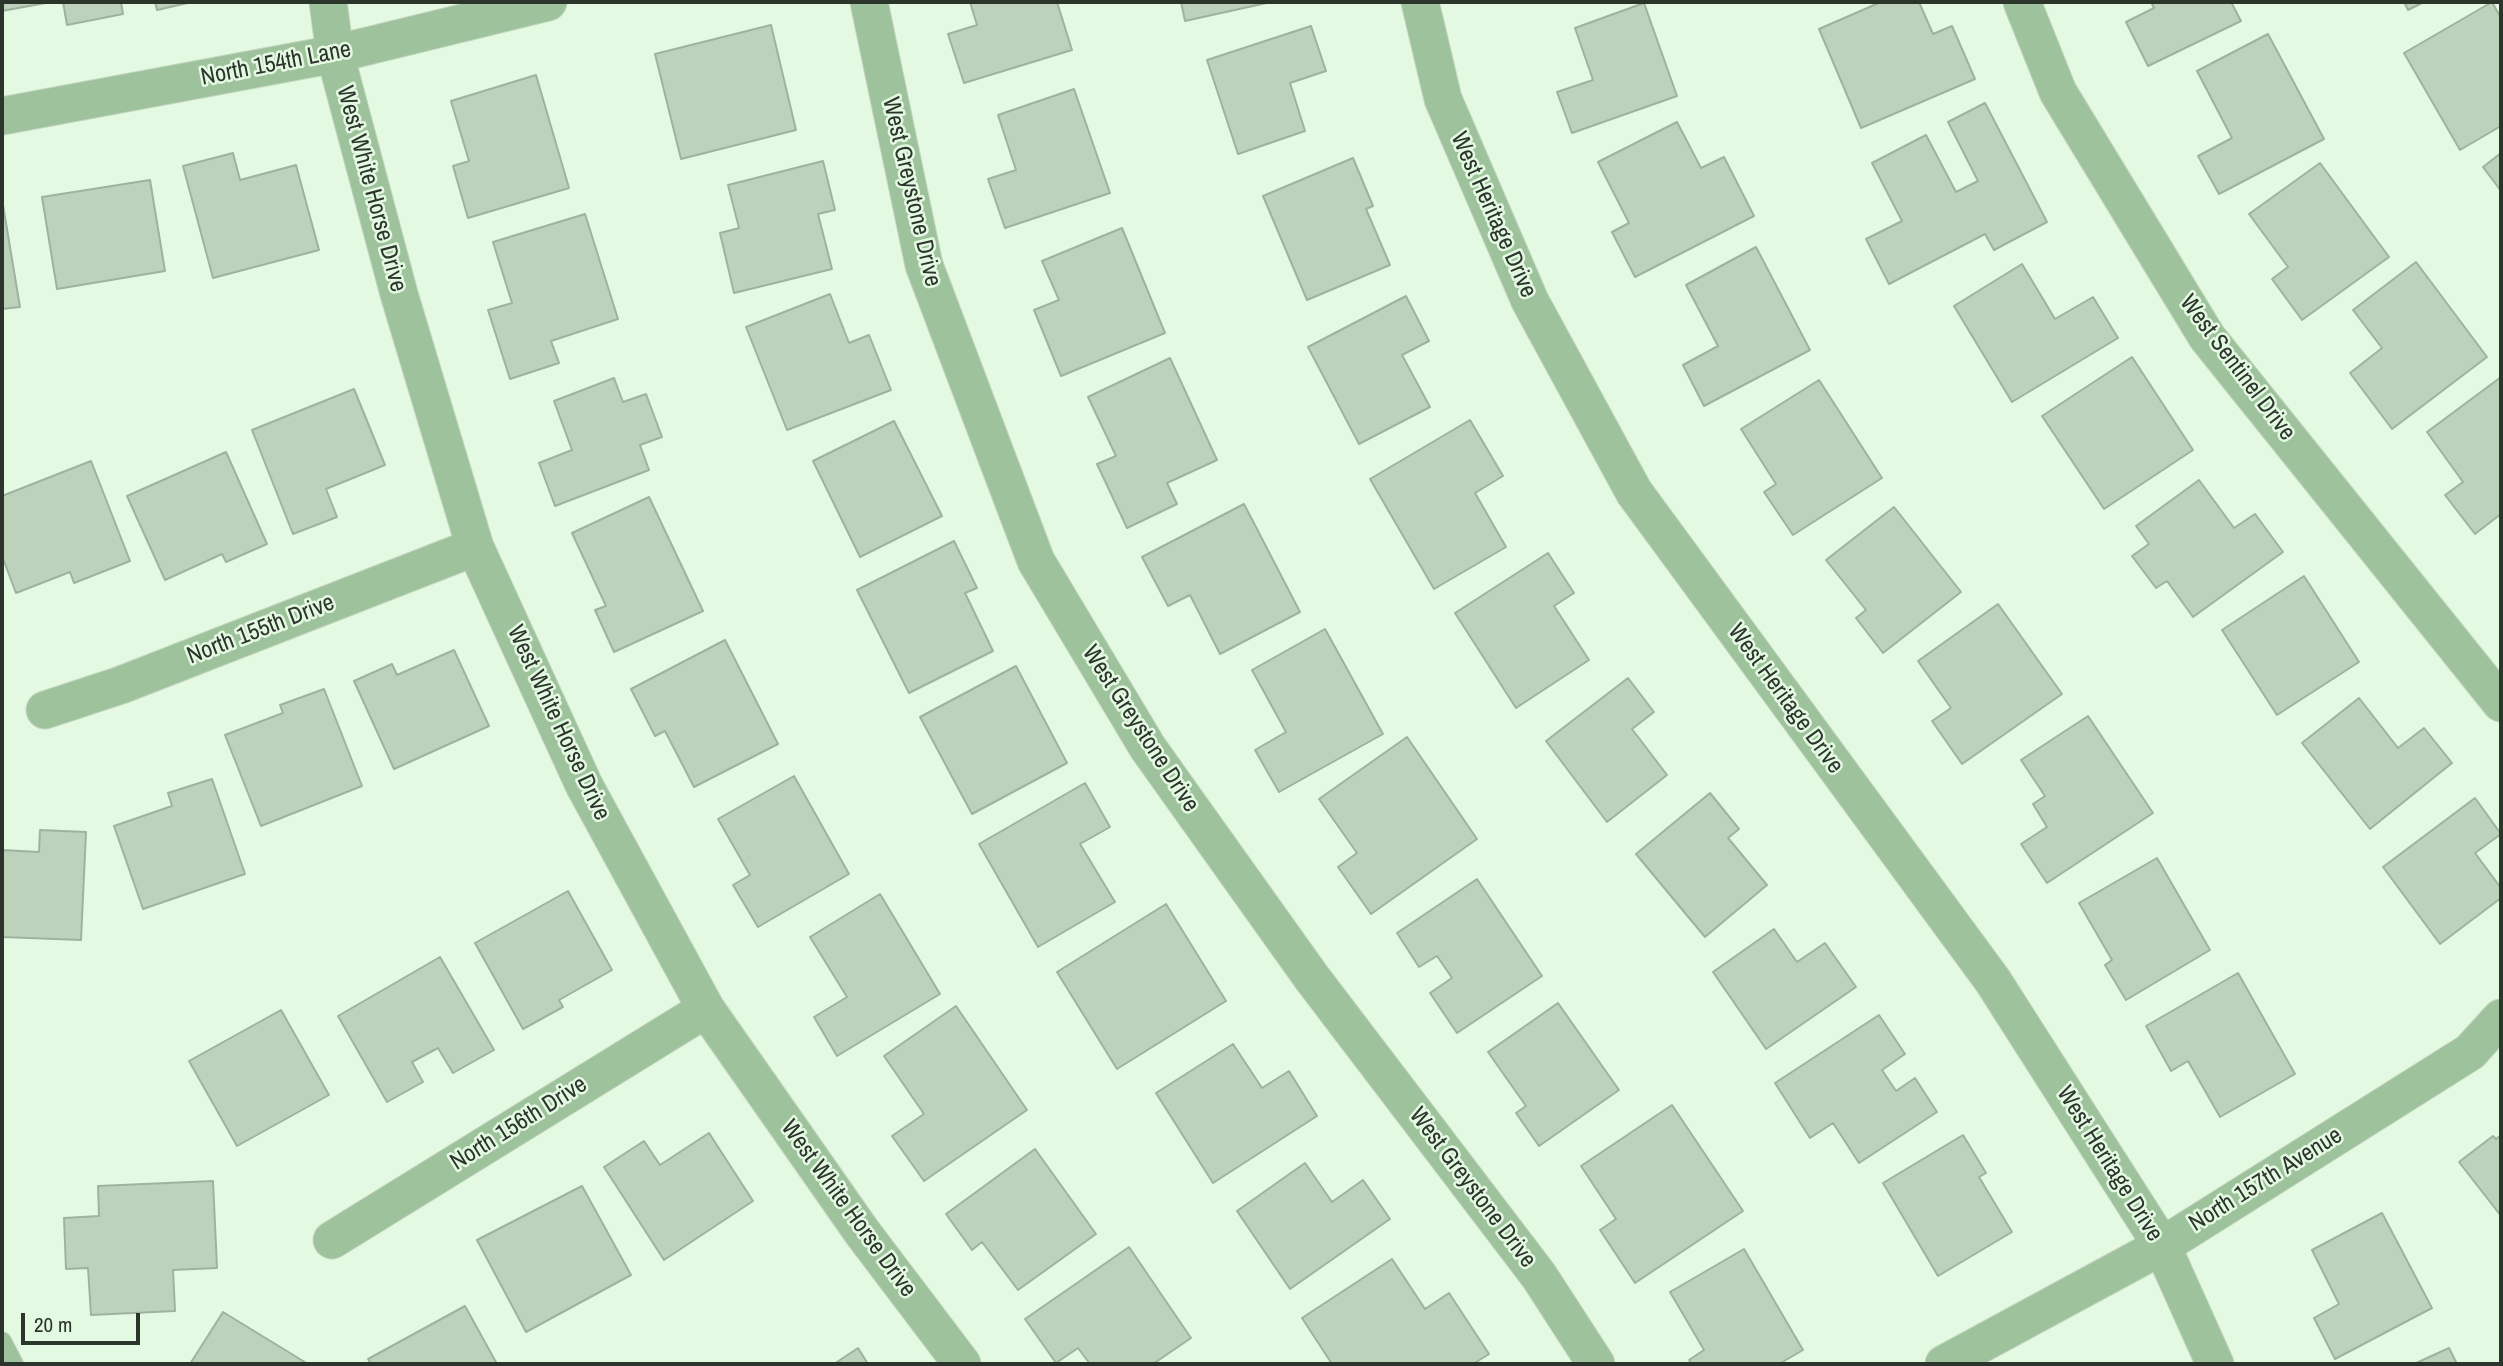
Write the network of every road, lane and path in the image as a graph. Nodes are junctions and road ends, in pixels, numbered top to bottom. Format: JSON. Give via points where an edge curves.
{"nodes":[{"id":1,"x":328,"y":2,"type":"edge"},
{"id":2,"x":548,"y":2,"type":"edge"},
{"id":3,"x":869,"y":2,"type":"edge"},
{"id":4,"x":1420,"y":2,"type":"edge"},
{"id":5,"x":2022,"y":2,"type":"edge"},
{"id":6,"x":335,"y":54,"type":"junction"},
{"id":7,"x":2,"y":116,"type":"edge"},
{"id":8,"x":475,"y":547,"type":"junction"},
{"id":9,"x":2501,"y":704,"type":"edge"},
{"id":10,"x":45,"y":710,"type":"dead end"},
{"id":11,"x":706,"y":1009,"type":"junction"},
{"id":12,"x":2501,"y":1018,"type":"edge"},
{"id":13,"x":332,"y":1240,"type":"dead end"},
{"id":14,"x":2162,"y":1246,"type":"junction"},
{"id":15,"x":2,"y":1341,"type":"edge"},
{"id":16,"x":14,"y":1364,"type":"edge"},
{"id":17,"x":962,"y":1364,"type":"edge"},
{"id":18,"x":1596,"y":1364,"type":"edge"},
{"id":19,"x":1944,"y":1364,"type":"edge"},
{"id":20,"x":2215,"y":1364,"type":"edge"}],
"edges":[{"from":1,"to":6,"type":"street","name":"West White Horse Drive"},
{"from":2,"to":6,"type":"street","name":"North 154th Lane"},
{"from":3,"to":18,"type":"street","name":"West Greystone Drive","via":[[924,265],[1036,561],[1148,748],[1312,978],[1539,1276]]},
{"from":4,"to":14,"type":"street","name":"West Heritage Drive","via":[[1443,99],[1530,301],[1634,492],[1993,981]]},
{"from":5,"to":9,"type":"street","name":"West Sentinel Drive","via":[[2058,92],[2207,337]]},
{"from":6,"to":7,"type":"street","name":"North 154th Lane"},
{"from":6,"to":8,"type":"street","name":"West White Horse Drive","via":[[399,294]]},
{"from":8,"to":10,"type":"street","name":"North 155th Drive","via":[[121,685]]},
{"from":8,"to":11,"type":"street","name":"West White Horse Drive","via":[[584,785]]},
{"from":11,"to":13,"type":"street","name":"North 156th Drive"},
{"from":11,"to":17,"type":"street","name":"West White Horse Drive","via":[[862,1232]]},
{"from":12,"to":14,"type":"street","name":"North 157th Avenue","via":[[2470,1052]]},
{"from":14,"to":19,"type":"street","name":"North 157th Avenue"},
{"from":14,"to":20,"type":"street","name":"West Heritage Drive"},
{"from":15,"to":16,"type":"lane"}]}
